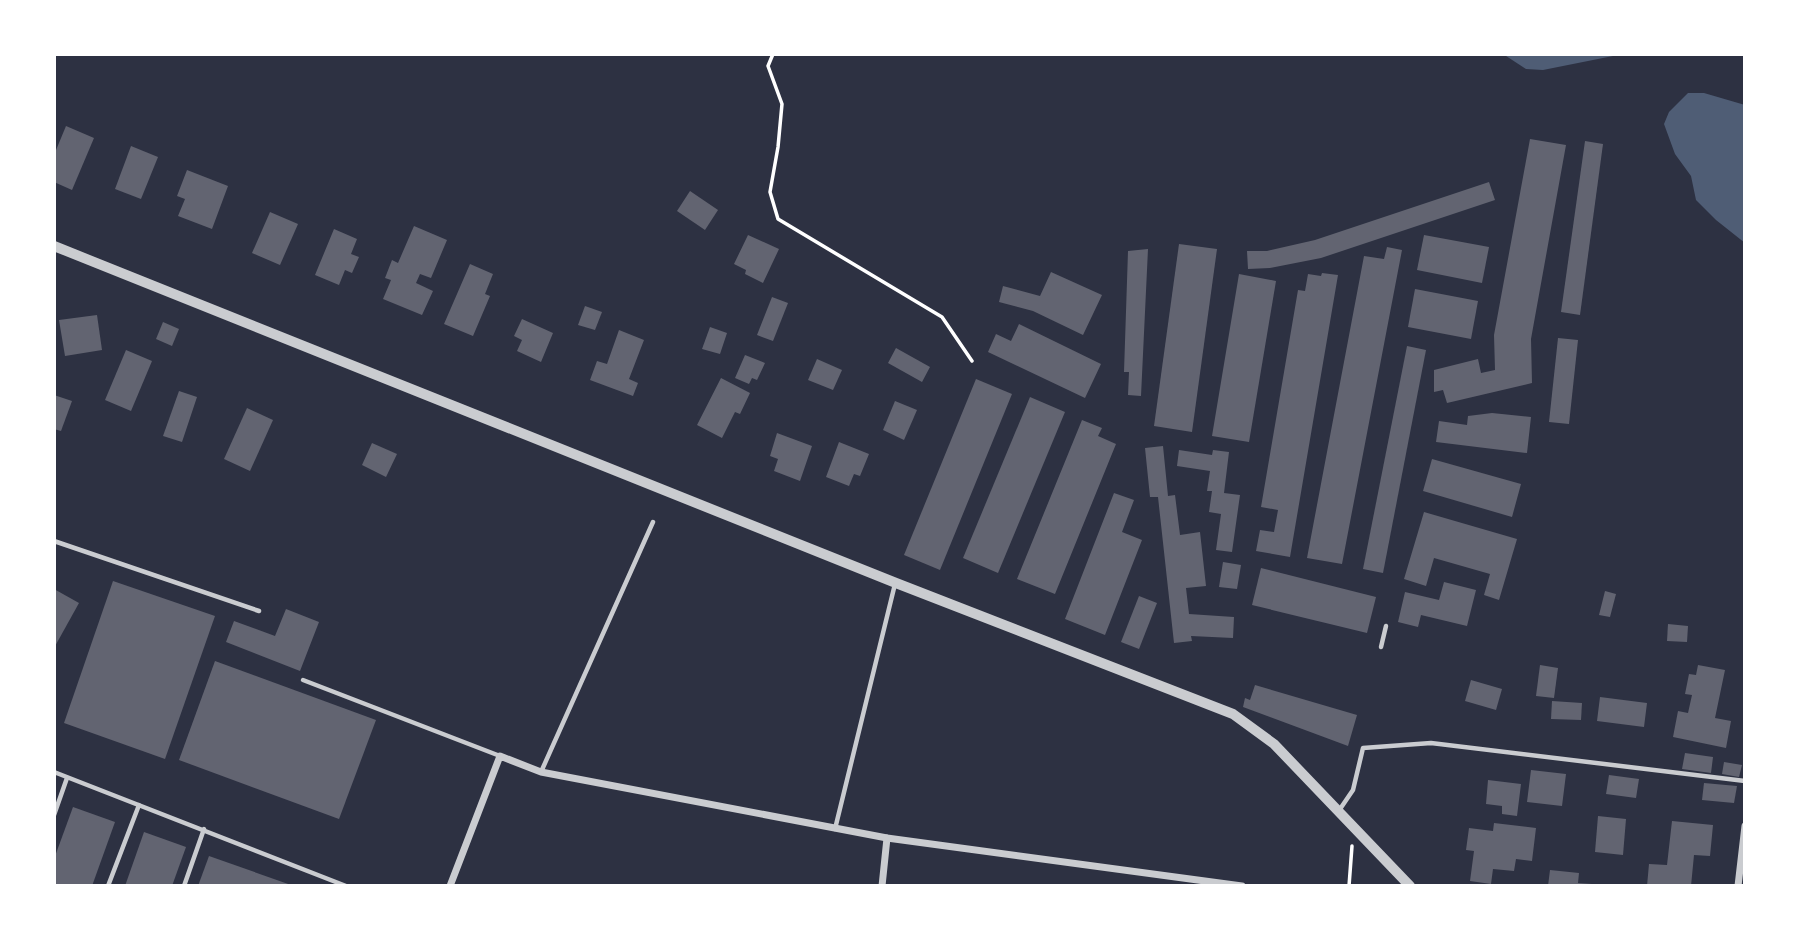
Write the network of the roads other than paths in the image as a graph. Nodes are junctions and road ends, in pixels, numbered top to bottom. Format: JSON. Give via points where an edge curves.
{"nodes":[{"id":1,"x":54,"y":246,"type":"edge"},
{"id":2,"x":653,"y":522,"type":"dead end"},
{"id":3,"x":54,"y":541,"type":"edge"},
{"id":4,"x":896,"y":583,"type":"junction"},
{"id":5,"x":260,"y":611,"type":"dead end"},
{"id":6,"x":1386,"y":626,"type":"dead end"},
{"id":7,"x":1381,"y":647,"type":"dead end"},
{"id":8,"x":303,"y":680,"type":"dead end"},
{"id":9,"x":500,"y":756,"type":"junction"},
{"id":10,"x":54,"y":772,"type":"edge"},
{"id":11,"x":541,"y":772,"type":"junction"},
{"id":12,"x":67,"y":778,"type":"junction"},
{"id":13,"x":1745,"y":781,"type":"edge"},
{"id":14,"x":139,"y":805,"type":"junction"},
{"id":15,"x":1337,"y":812,"type":"junction"},
{"id":16,"x":54,"y":815,"type":"edge"},
{"id":17,"x":1745,"y":826,"type":"edge"},
{"id":18,"x":204,"y":829,"type":"junction"},
{"id":19,"x":835,"y":829,"type":"junction"},
{"id":20,"x":887,"y":838,"type":"junction"},
{"id":21,"x":108,"y":886,"type":"edge"},
{"id":22,"x":184,"y":886,"type":"edge"},
{"id":23,"x":346,"y":886,"type":"edge"},
{"id":24,"x":450,"y":886,"type":"edge"},
{"id":25,"x":882,"y":886,"type":"edge"},
{"id":26,"x":1242,"y":886,"type":"edge"},
{"id":27,"x":1410,"y":886,"type":"edge"},
{"id":28,"x":1738,"y":886,"type":"edge"}],
"edges":[{"from":1,"to":4,"type":"street"},
{"from":2,"to":11,"type":"lane"},
{"from":3,"to":5,"type":"lane"},
{"from":4,"to":15,"type":"street","via":[[1233,714],[1274,744]]},
{"from":4,"to":19,"type":"lane"},
{"from":6,"to":7,"type":"lane"},
{"from":8,"to":9,"type":"lane"},
{"from":9,"to":11,"type":"street"},
{"from":9,"to":24,"type":"street"},
{"from":10,"to":12,"type":"lane"},
{"from":11,"to":19,"type":"street"},
{"from":12,"to":14,"type":"lane"},
{"from":12,"to":16,"type":"lane"},
{"from":13,"to":15,"type":"lane","via":[[1431,743],[1387,746],[1363,748],[1353,790]]},
{"from":14,"to":18,"type":"lane"},
{"from":14,"to":21,"type":"lane"},
{"from":15,"to":27,"type":"street"},
{"from":17,"to":28,"type":"street"},
{"from":18,"to":22,"type":"lane"},
{"from":18,"to":23,"type":"lane"},
{"from":19,"to":20,"type":"street"},
{"from":20,"to":25,"type":"street"},
{"from":20,"to":26,"type":"street"}]}
